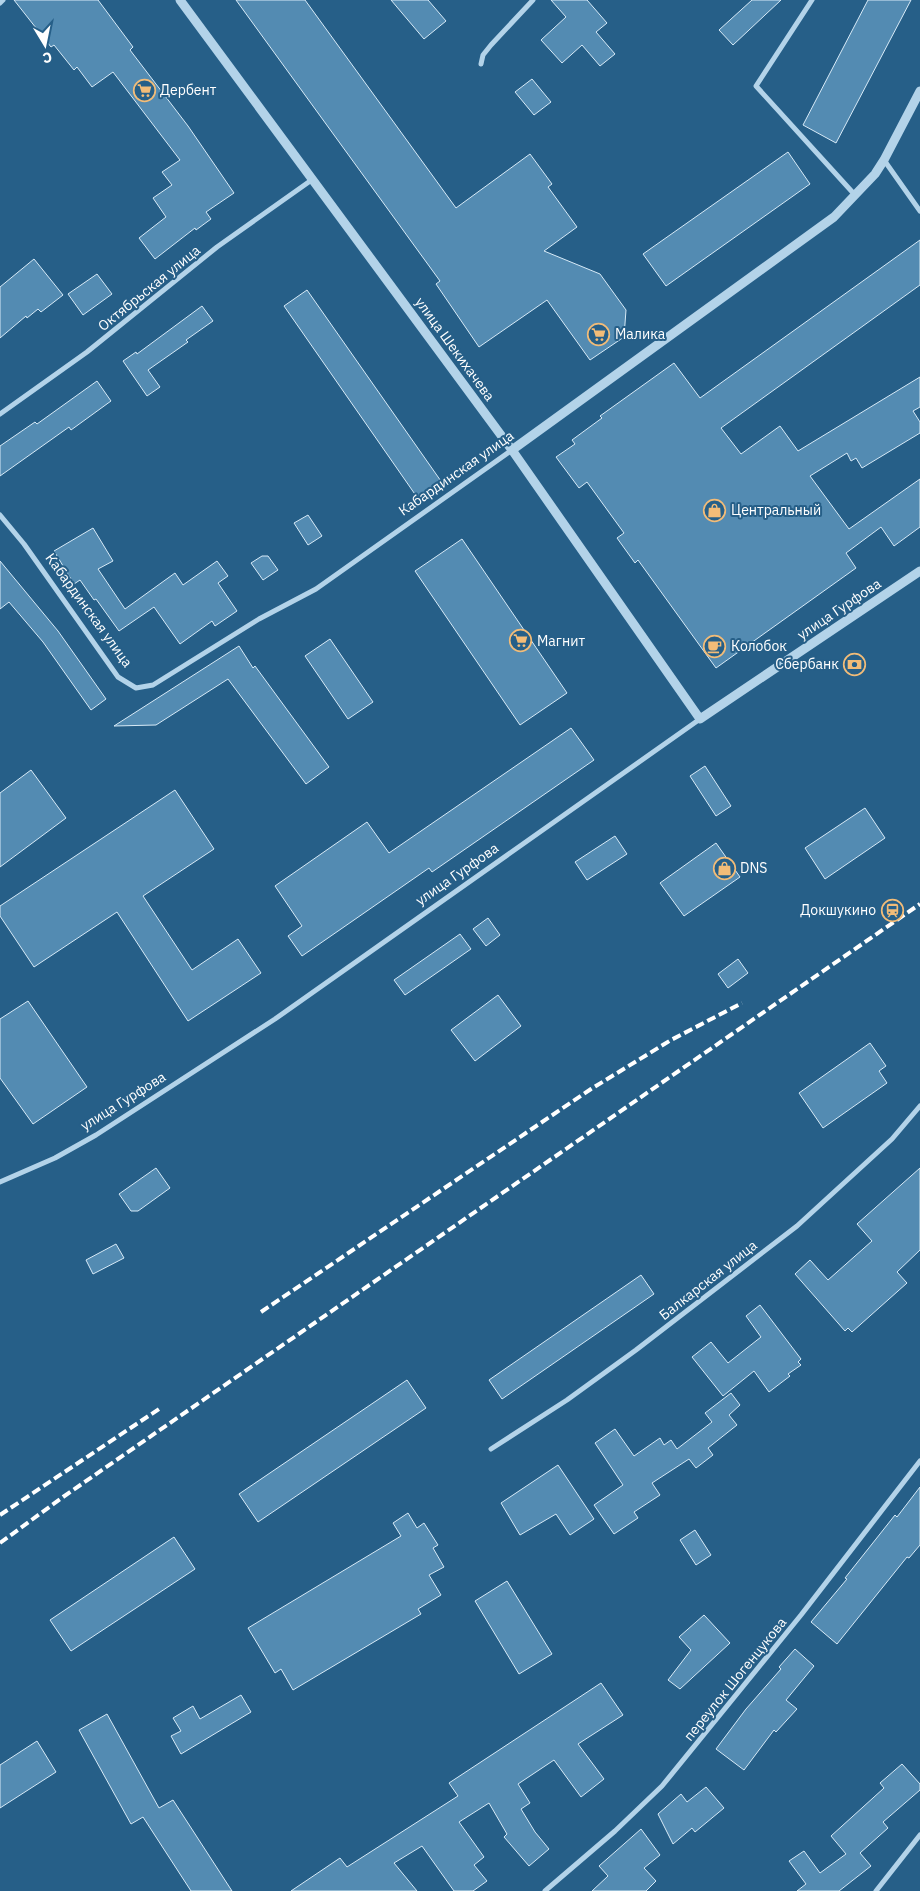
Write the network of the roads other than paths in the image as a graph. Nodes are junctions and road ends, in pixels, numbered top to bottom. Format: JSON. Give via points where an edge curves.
{"nodes":[{"id":1,"x":3,"y":0,"type":"edge"},
{"id":2,"x":180,"y":0,"type":"edge"},
{"id":3,"x":533,"y":0,"type":"edge"},
{"id":4,"x":812,"y":0,"type":"edge"},
{"id":5,"x":0,"y":2,"type":"edge"},
{"id":6,"x":481,"y":64,"type":"dead end"},
{"id":7,"x":920,"y":91,"type":"edge"},
{"id":8,"x":884,"y":160,"type":"junction"},
{"id":9,"x":313,"y":179,"type":"junction"},
{"id":10,"x":855,"y":195,"type":"junction"},
{"id":11,"x":920,"y":211,"type":"edge"},
{"id":12,"x":0,"y":414,"type":"edge"},
{"id":13,"x":512,"y":450,"type":"junction"},
{"id":14,"x":0,"y":514,"type":"edge"},
{"id":15,"x":920,"y":571,"type":"edge"},
{"id":16,"x":700,"y":719,"type":"junction"},
{"id":17,"x":920,"y":1106,"type":"edge"},
{"id":18,"x":0,"y":1182,"type":"edge"},
{"id":19,"x":491,"y":1449,"type":"dead end"},
{"id":20,"x":920,"y":1461,"type":"edge"},
{"id":21,"x":920,"y":1835,"type":"edge"},
{"id":22,"x":545,"y":1891,"type":"edge"},
{"id":23,"x":876,"y":1891,"type":"edge"}],
"edges":[{"from":1,"to":5,"type":"street"},
{"from":2,"to":9,"type":"street","name":"улица Шекихачева"},
{"from":3,"to":6,"type":"street","via":[[491,44]]},
{"from":4,"to":10,"type":"street","via":[[756,86]]},
{"from":7,"to":8,"type":"street","name":"Кабардинская улица"},
{"from":8,"to":10,"type":"street","name":"Кабардинская улица"},
{"from":8,"to":11,"type":"street"},
{"from":9,"to":12,"type":"street","name":"Октябрьская улица","via":[[217,247],[87,352]]},
{"from":9,"to":13,"type":"street","name":"улица Шекихачева"},
{"from":10,"to":13,"type":"street","name":"Кабардинская улица","via":[[834,217]]},
{"from":13,"to":14,"type":"street","name":"Кабардинская улица","via":[[316,589],[259,619],[153,685],[136,688],[118,677]]},
{"from":13,"to":16,"type":"street","name":"улица Шекихачева"},
{"from":15,"to":16,"type":"street","name":"улица Гурфова"},
{"from":16,"to":18,"type":"street","name":"улица Гурфова","via":[[275,1019],[96,1135],[56,1158]]},
{"from":17,"to":19,"type":"street","name":"Балкарская улица","via":[[892,1139],[797,1226],[628,1356]]},
{"from":20,"to":22,"type":"street","name":"переулок Шогенцукова","via":[[802,1615],[662,1786]]},
{"from":21,"to":23,"type":"street"}]}
